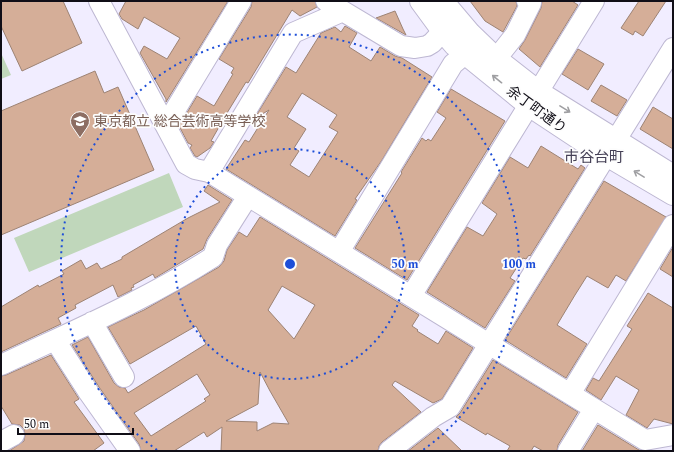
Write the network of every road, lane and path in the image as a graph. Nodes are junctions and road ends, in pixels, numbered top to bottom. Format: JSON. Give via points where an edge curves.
{"nodes":[{"id":1,"x":99,"y":1,"type":"edge"},
{"id":2,"x":241,"y":1,"type":"edge"},
{"id":3,"x":326,"y":1,"type":"edge"},
{"id":4,"x":421,"y":1,"type":"edge"},
{"id":5,"x":527,"y":1,"type":"edge"},
{"id":6,"x":594,"y":1,"type":"edge"},
{"id":7,"x":343,"y":11,"type":"junction"},
{"id":8,"x":447,"y":16,"type":"edge"},
{"id":9,"x":673,"y":48,"type":"edge"},
{"id":10,"x":465,"y":54,"type":"junction"},
{"id":11,"x":496,"y":59,"type":"junction"},
{"id":12,"x":534,"y":99,"type":"junction"},
{"id":13,"x":166,"y":125,"type":"junction"},
{"id":14,"x":611,"y":148,"type":"junction"},
{"id":15,"x":209,"y":172,"type":"junction"},
{"id":16,"x":673,"y":176,"type":"edge"},
{"id":17,"x":673,"y":194,"type":"edge"},
{"id":18,"x":248,"y":196,"type":"junction"},
{"id":19,"x":673,"y":225,"type":"edge"},
{"id":20,"x":339,"y":252,"type":"junction"},
{"id":21,"x":411,"y":296,"type":"junction"},
{"id":22,"x":92,"y":322,"type":"junction"},
{"id":23,"x":55,"y":340,"type":"junction"},
{"id":24,"x":489,"y":344,"type":"junction"},
{"id":25,"x":1,"y":366,"type":"edge"},
{"id":26,"x":124,"y":377,"type":"dead end"},
{"id":27,"x":570,"y":394,"type":"junction"},
{"id":28,"x":594,"y":409,"type":"junction"},
{"id":29,"x":673,"y":435,"type":"edge"},
{"id":30,"x":130,"y":451,"type":"edge"},
{"id":31,"x":389,"y":451,"type":"edge"},
{"id":32,"x":568,"y":451,"type":"edge"}],
"edges":[{"from":1,"to":13,"type":"street"},
{"from":2,"to":13,"type":"street"},
{"from":3,"to":7,"type":"street"},
{"from":4,"to":8,"type":"main road","name":"余丁町通り"},
{"from":5,"to":11,"type":"street","via":[[531,3],[515,36]]},
{"from":6,"to":12,"type":"street"},
{"from":7,"to":8,"type":"street","via":[[401,46],[415,48],[432,43]]},
{"from":7,"to":15,"type":"street","via":[[292,33]]},
{"from":8,"to":10,"type":"main road","name":"余丁町通り"},
{"from":8,"to":11,"type":"main road","name":"余丁町通り"},
{"from":9,"to":14,"type":"street"},
{"from":12,"to":10,"type":"main road","name":"余丁町通り","one_way":true},
{"from":10,"to":20,"type":"street","via":[[453,64]]},
{"from":11,"to":12,"type":"main road","name":"余丁町通り"},
{"from":12,"to":14,"type":"main road","name":"余丁町通り"},
{"from":12,"to":21,"type":"street"},
{"from":13,"to":15,"type":"street","via":[[186,164]]},
{"from":14,"to":16,"type":"main road","name":"余丁町通り"},
{"from":17,"to":14,"type":"main road","name":"余丁町通り","one_way":true},
{"from":14,"to":24,"type":"street"},
{"from":15,"to":18,"type":"street"},
{"from":18,"to":20,"type":"street"},
{"from":18,"to":22,"type":"street","via":[[217,245],[213,257],[182,276]]},
{"from":19,"to":27,"type":"street"},
{"from":20,"to":21,"type":"street"},
{"from":21,"to":24,"type":"street"},
{"from":22,"to":23,"type":"street"},
{"from":22,"to":26,"type":"street"},
{"from":23,"to":25,"type":"street"},
{"from":23,"to":30,"type":"street"},
{"from":24,"to":27,"type":"street"},
{"from":24,"to":31,"type":"street","via":[[450,407]]},
{"from":27,"to":28,"type":"street"},
{"from":28,"to":29,"type":"street","via":[[645,440]]},
{"from":28,"to":32,"type":"street"}]}
